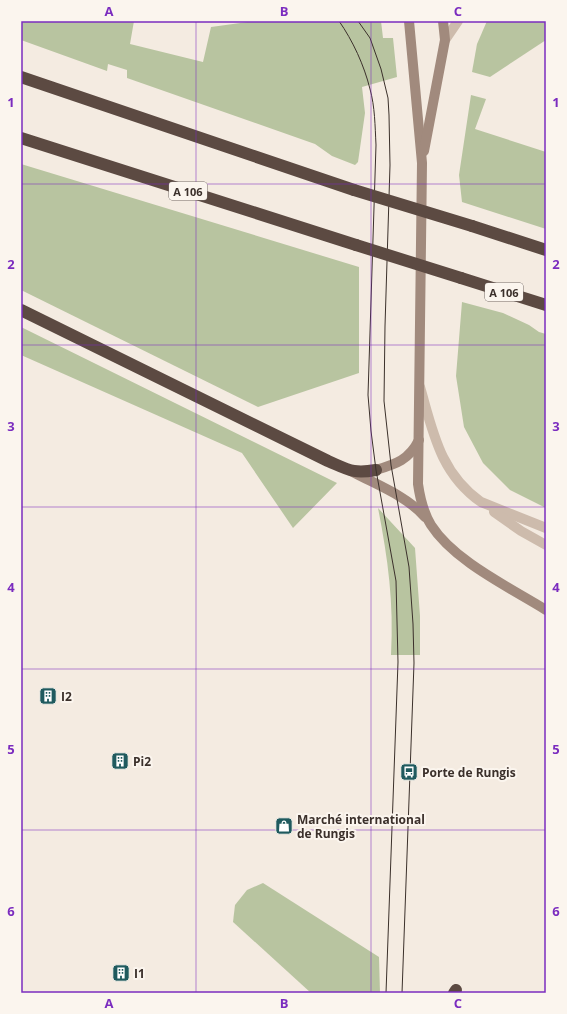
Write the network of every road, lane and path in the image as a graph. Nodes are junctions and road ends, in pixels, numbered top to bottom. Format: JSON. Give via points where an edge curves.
{"nodes":[{"id":1,"x":408,"y":21,"type":"edge"},
{"id":2,"x":443,"y":21,"type":"edge"},
{"id":3,"x":458,"y":21,"type":"edge"},
{"id":4,"x":445,"y":40,"type":"junction"},
{"id":5,"x":21,"y":77,"type":"edge"},
{"id":6,"x":21,"y":138,"type":"edge"},
{"id":7,"x":422,"y":163,"type":"junction"},
{"id":8,"x":546,"y":250,"type":"edge"},
{"id":9,"x":546,"y":306,"type":"edge"},
{"id":10,"x":21,"y":310,"type":"edge"},
{"id":11,"x":419,"y":383,"type":"junction"},
{"id":12,"x":419,"y":440,"type":"junction"},
{"id":13,"x":376,"y":470,"type":"joint"},
{"id":14,"x":353,"y":472,"type":"junction"},
{"id":15,"x":481,"y":502,"type":"junction"},
{"id":16,"x":430,"y":524,"type":"junction"},
{"id":17,"x":546,"y":528,"type":"edge"},
{"id":18,"x":546,"y":545,"type":"edge"},
{"id":19,"x":546,"y":610,"type":"edge"}],
"edges":[{"from":1,"to":7,"type":"main road"},
{"from":2,"to":4,"type":"main road"},
{"from":3,"to":4,"type":"street"},
{"from":4,"to":7,"type":"main road"},
{"from":5,"to":8,"type":"highway","bridge":true,"via":[[354,190]]},
{"from":6,"to":9,"type":"highway","number":"A 106","bridge":true},
{"from":7,"to":11,"type":"main road"},
{"from":10,"to":14,"type":"highway"},
{"from":11,"to":12,"type":"main road"},
{"from":11,"to":15,"type":"street","via":[[434,435],[447,466]]},
{"from":12,"to":13,"type":"main road","via":[[409,455],[401,461]]},
{"from":12,"to":16,"type":"main road","via":[[418,484]]},
{"from":13,"to":14,"type":"highway"},
{"from":14,"to":16,"type":"main road","via":[[406,500]]},
{"from":15,"to":17,"type":"street"},
{"from":15,"to":18,"type":"street","via":[[521,531]]},
{"from":16,"to":19,"type":"main road","via":[[454,551]]}]}
